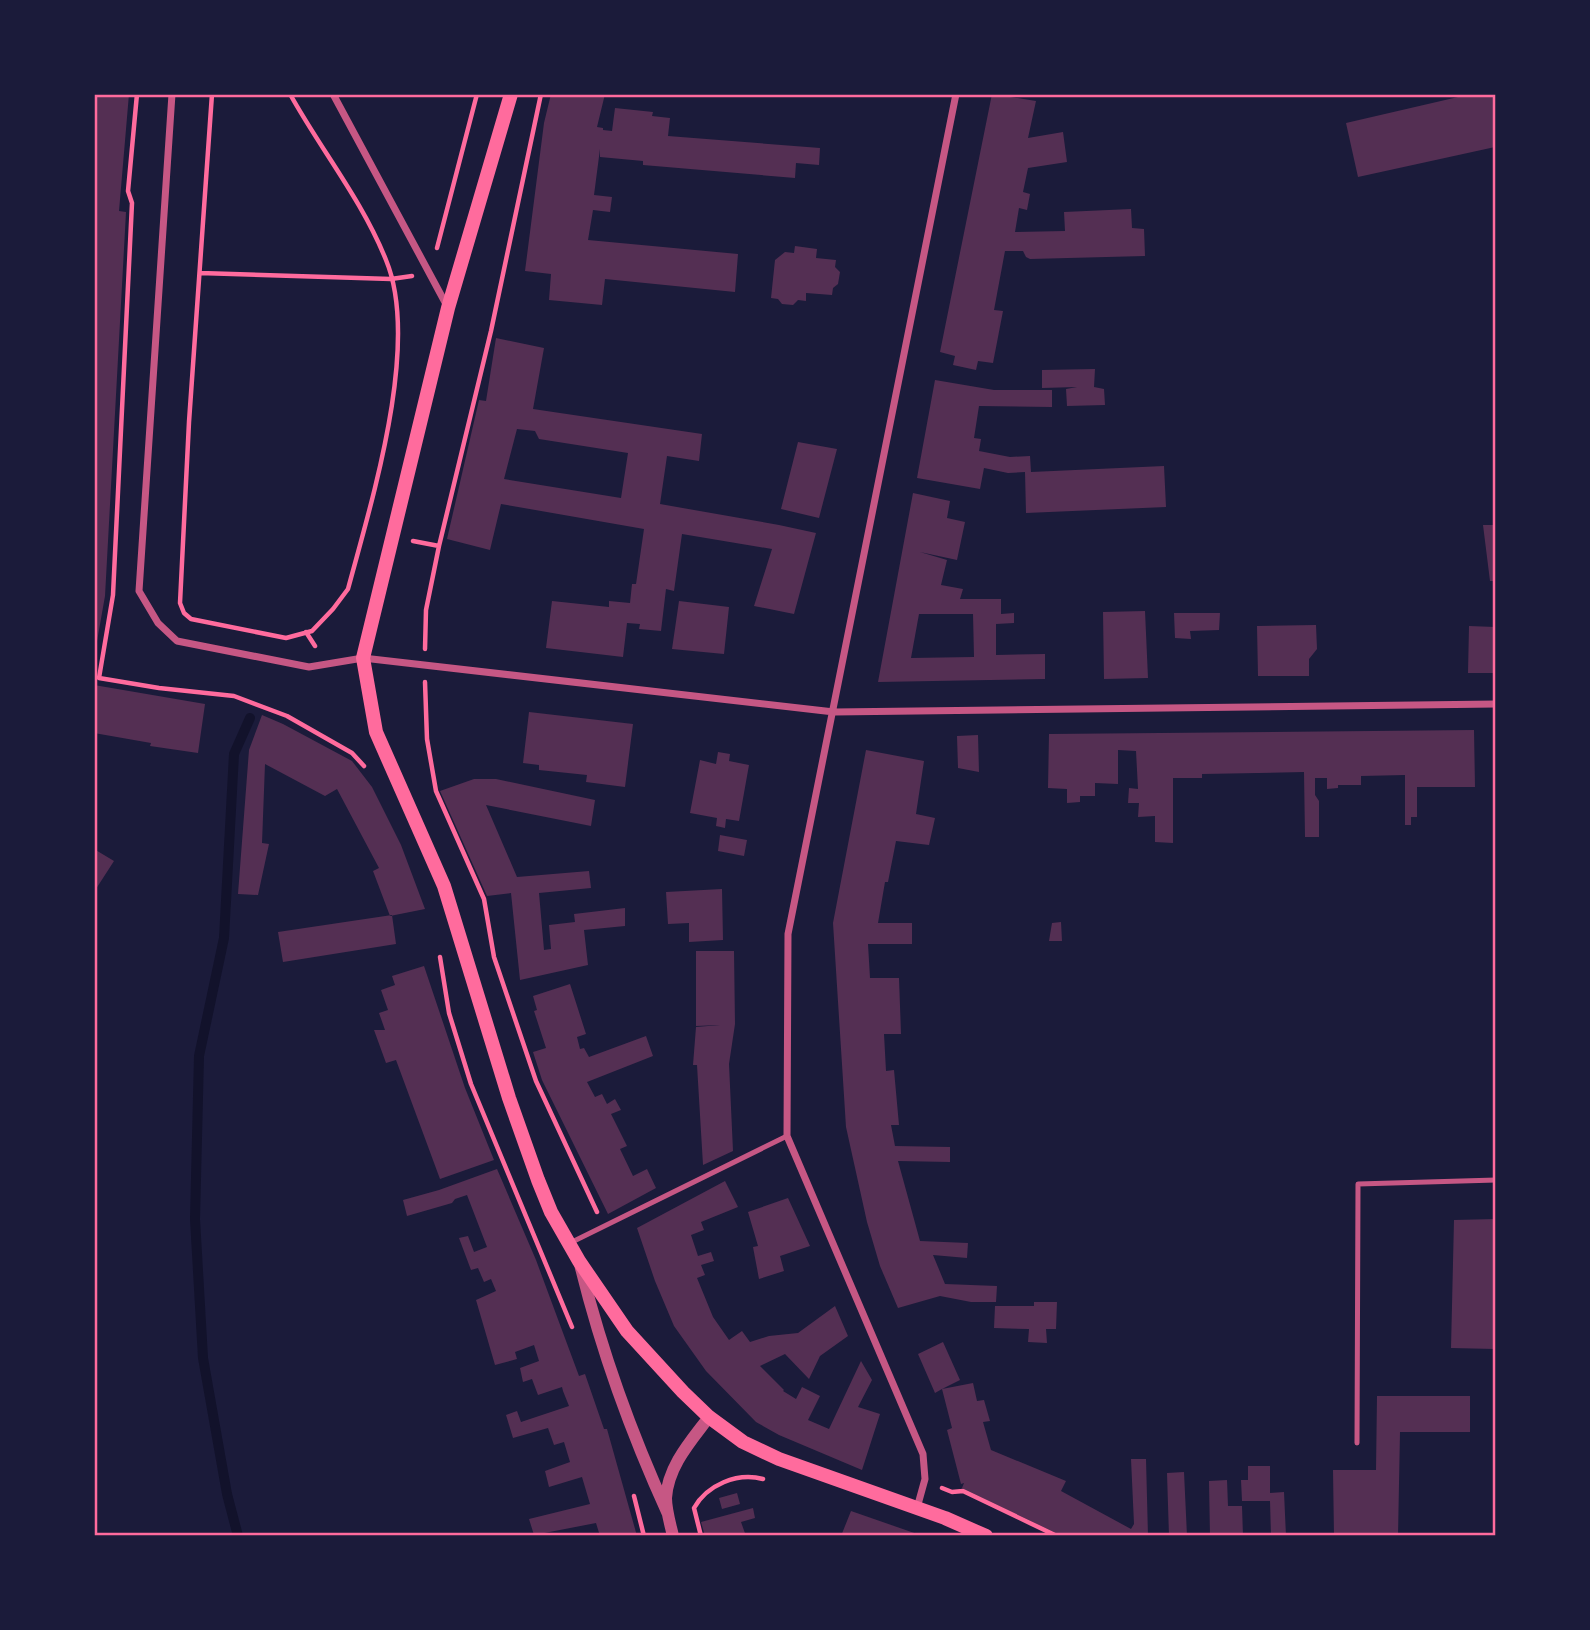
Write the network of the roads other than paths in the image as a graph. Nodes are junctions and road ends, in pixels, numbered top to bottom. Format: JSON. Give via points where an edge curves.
{"nodes":[{"id":1,"x":172,"y":94,"type":"edge"},
{"id":2,"x":333,"y":94,"type":"edge"},
{"id":3,"x":511,"y":94,"type":"edge"},
{"id":4,"x":957,"y":94,"type":"edge"},
{"id":5,"x":448,"y":308,"type":"junction"},
{"id":6,"x":362,"y":658,"type":"junction"},
{"id":7,"x":1496,"y":704,"type":"edge"},
{"id":8,"x":834,"y":712,"type":"junction"},
{"id":9,"x":787,"y":1136,"type":"junction"},
{"id":10,"x":1496,"y":1180,"type":"edge"},
{"id":11,"x":569,"y":1244,"type":"junction"},
{"id":12,"x":579,"y":1261,"type":"junction"},
{"id":13,"x":709,"y":1417,"type":"junction"},
{"id":14,"x":1357,"y":1443,"type":"dead end"},
{"id":15,"x":917,"y":1508,"type":"junction"},
{"id":16,"x":668,"y":1514,"type":"junction"},
{"id":17,"x":673,"y":1535,"type":"edge"},
{"id":18,"x":986,"y":1535,"type":"edge"}],
"edges":[{"from":1,"to":6,"type":"street","via":[[139,591],[158,623],[177,641],[309,667]]},
{"from":2,"to":5,"type":"street"},
{"from":3,"to":5,"type":"main road"},
{"from":4,"to":8,"type":"street"},
{"from":5,"to":6,"type":"main road"},
{"from":6,"to":8,"type":"street"},
{"from":6,"to":11,"type":"main road","via":[[376,733],[444,887],[527,1154]]},
{"from":7,"to":8,"type":"street"},
{"from":8,"to":9,"type":"street","via":[[789,934]]},
{"from":9,"to":11,"type":"lane"},
{"from":9,"to":15,"type":"street","via":[[920,1446],[925,1464]]},
{"from":10,"to":14,"type":"lane","via":[[1358,1184]]},
{"from":11,"to":12,"type":"main road"},
{"from":12,"to":13,"type":"main road","via":[[627,1331]]},
{"from":12,"to":16,"type":"street","via":[[601,1343],[644,1463]]},
{"from":13,"to":15,"type":"main road","via":[[743,1442],[779,1459]]},
{"from":13,"to":16,"type":"street","via":[[676,1465],[666,1500]]},
{"from":15,"to":18,"type":"main road"},
{"from":16,"to":17,"type":"street"}]}
